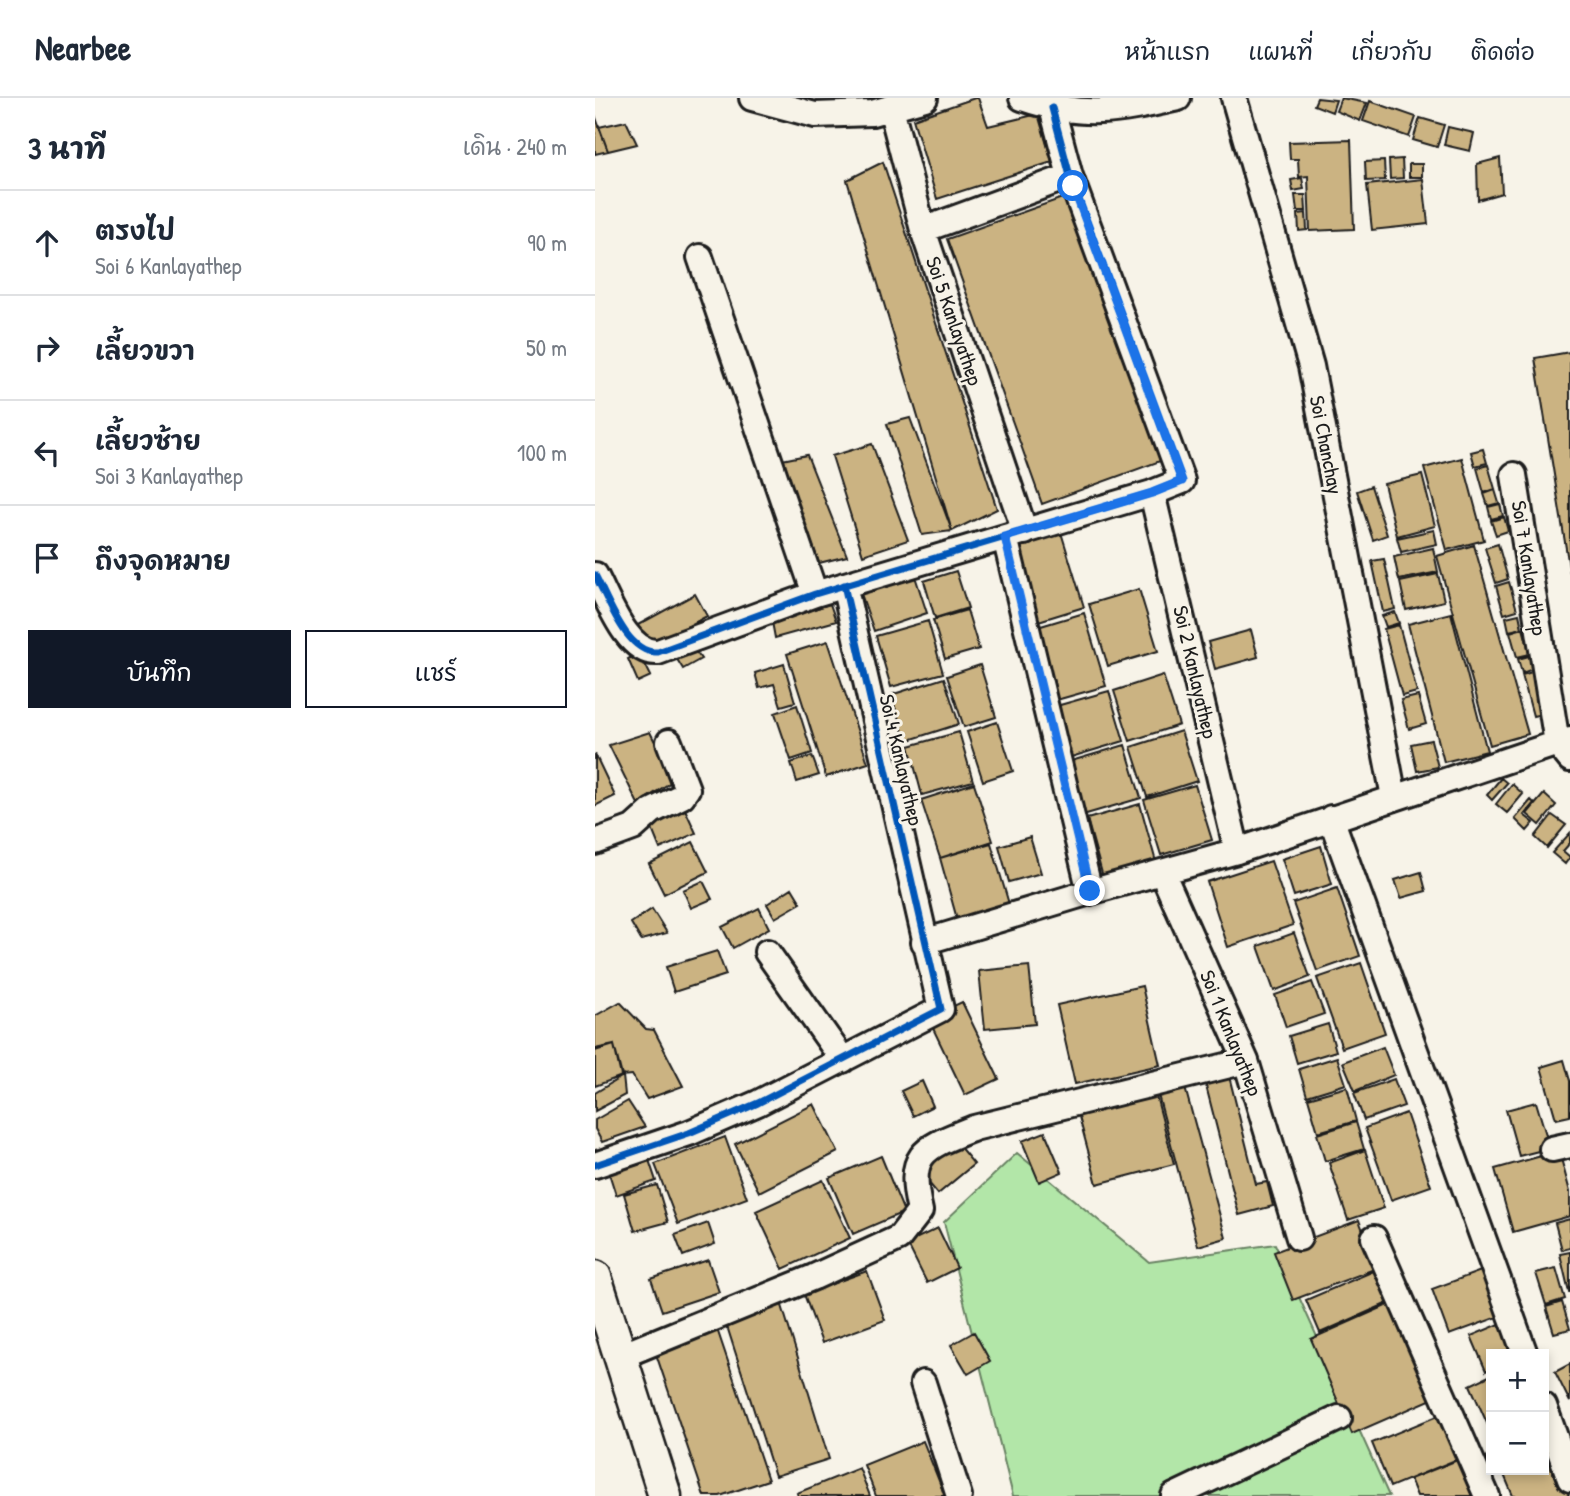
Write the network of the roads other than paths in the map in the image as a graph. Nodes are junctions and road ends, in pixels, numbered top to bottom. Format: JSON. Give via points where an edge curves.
{"nodes":[{"id":1,"x":752,"y":98,"type":"edge"},
{"id":2,"x":925,"y":98,"type":"edge"},
{"id":3,"x":1021,"y":98,"type":"edge"},
{"id":4,"x":1178,"y":98,"type":"edge"},
{"id":5,"x":1234,"y":98,"type":"edge"},
{"id":6,"x":891,"y":108,"type":"junction"},
{"id":7,"x":1052,"y":108,"type":"junction"},
{"id":8,"x":1070,"y":176,"type":"junction"},
{"id":9,"x":923,"y":230,"type":"junction"},
{"id":10,"x":700,"y":257,"type":"dead end"},
{"id":11,"x":1514,"y":475,"type":"dead end"},
{"id":12,"x":1152,"y":493,"type":"junction"},
{"id":13,"x":1015,"y":534,"type":"junction"},
{"id":14,"x":595,"y":575,"type":"edge"},
{"id":15,"x":843,"y":585,"type":"junction"},
{"id":16,"x":815,"y":594,"type":"junction"},
{"id":17,"x":669,"y":742,"type":"dead end"},
{"id":18,"x":1566,"y":747,"type":"edge"},
{"id":19,"x":1394,"y":797,"type":"junction"},
{"id":20,"x":1331,"y":818,"type":"junction"},
{"id":21,"x":595,"y":842,"type":"edge"},
{"id":22,"x":1237,"y":851,"type":"junction"},
{"id":23,"x":1162,"y":872,"type":"junction"},
{"id":24,"x":1090,"y":891,"type":"junction"},
{"id":25,"x":924,"y":943,"type":"junction"},
{"id":26,"x":767,"y":951,"type":"dead end"},
{"id":27,"x":843,"y":1060,"type":"junction"},
{"id":28,"x":1246,"y":1061,"type":"junction"},
{"id":29,"x":595,"y":1166,"type":"edge"},
{"id":30,"x":1299,"y":1238,"type":"dead end"},
{"id":31,"x":1374,"y":1238,"type":"dead end"},
{"id":32,"x":595,"y":1277,"type":"edge"},
{"id":33,"x":1523,"y":1349,"type":"edge"},
{"id":34,"x":621,"y":1356,"type":"junction"},
{"id":35,"x":923,"y":1383,"type":"dead end"},
{"id":36,"x":1546,"y":1412,"type":"edge"},
{"id":37,"x":1339,"y":1419,"type":"dead end"},
{"id":38,"x":1570,"y":1479,"type":"edge"},
{"id":39,"x":665,"y":1496,"type":"edge"},
{"id":40,"x":959,"y":1496,"type":"edge"},
{"id":41,"x":1174,"y":1496,"type":"edge"},
{"id":42,"x":1487,"y":1496,"type":"edge"}],
"edges":[{"from":1,"to":6,"type":"street","via":[[815,115]]},
{"from":2,"to":6,"type":"street"},
{"from":3,"to":7,"type":"street"},
{"from":4,"to":7,"type":"street","via":[[1110,113]]},
{"from":5,"to":19,"type":"street","name":"Soi Chanchay","via":[[1311,366]]},
{"from":6,"to":9,"type":"street","name":"Soi 5 Kanlayathep"},
{"from":7,"to":8,"type":"street"},
{"from":8,"to":9,"type":"street"},
{"from":8,"to":12,"type":"street","via":[[1182,481]]},
{"from":9,"to":13,"type":"street","name":"Soi 5 Kanlayathep"},
{"from":10,"to":16,"type":"street"},
{"from":11,"to":18,"type":"street","name":"Soi 7 Kanlayathep"},
{"from":12,"to":13,"type":"street"},
{"from":12,"to":22,"type":"street","name":"Soi 2 Kanlayathep"},
{"from":13,"to":15,"type":"street"},
{"from":13,"to":24,"type":"street","name":"Soi 5 Kanlayathep"},
{"from":14,"to":16,"type":"street","via":[[633,645],[649,653]]},
{"from":15,"to":16,"type":"street"},
{"from":15,"to":25,"type":"street","name":"Soi 4 Kanlayathep"},
{"from":17,"to":21,"type":"street","via":[[685,778],[687,789],[682,796],[652,811],[633,828]]},
{"from":18,"to":19,"type":"street"},
{"from":19,"to":20,"type":"street"},
{"from":20,"to":22,"type":"street"},
{"from":20,"to":33,"type":"street"},
{"from":22,"to":23,"type":"street"},
{"from":23,"to":24,"type":"street"},
{"from":23,"to":28,"type":"street","name":"Soi 1 Kanlayathep"},
{"from":24,"to":25,"type":"street"},
{"from":25,"to":27,"type":"street","name":"Soi 4 Kanlayathep","via":[[941,1009]]},
{"from":26,"to":27,"type":"street"},
{"from":27,"to":29,"type":"street","via":[[758,1104]]},
{"from":28,"to":30,"type":"street","name":"Soi 1 Kanlayathep"},
{"from":28,"to":34,"type":"street","via":[[945,1139],[916,1162],[920,1211],[899,1238]]},
{"from":31,"to":42,"type":"street"},
{"from":32,"to":34,"type":"street"},
{"from":34,"to":39,"type":"street"},
{"from":35,"to":40,"type":"street"},
{"from":36,"to":38,"type":"street"},
{"from":37,"to":41,"type":"street"}]}
